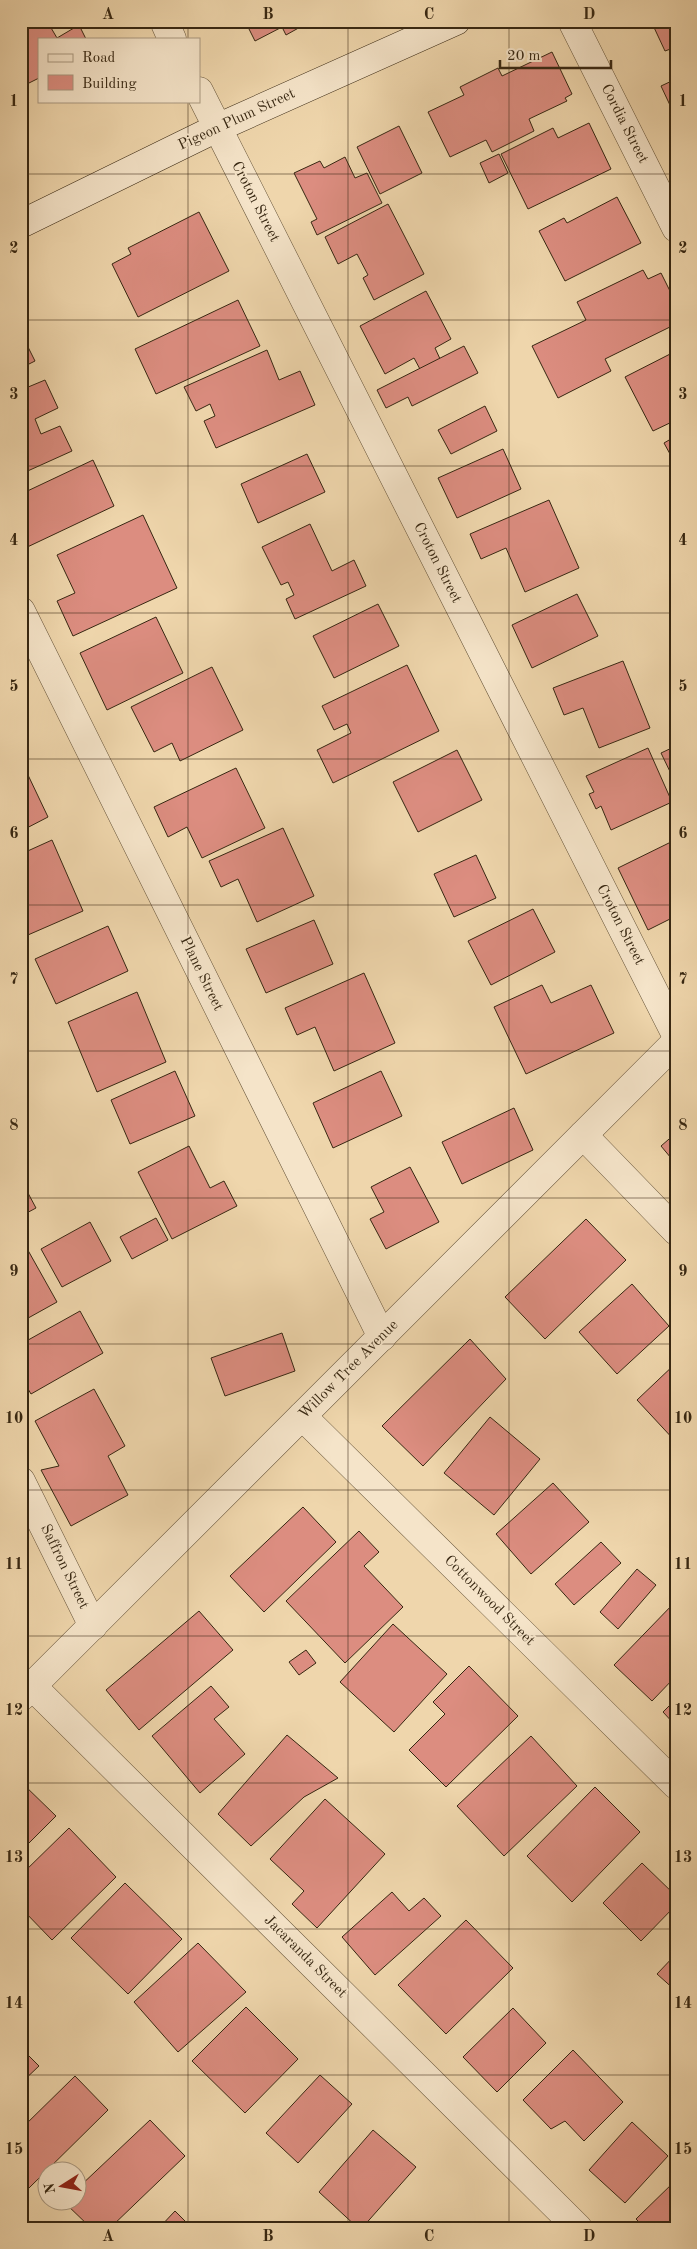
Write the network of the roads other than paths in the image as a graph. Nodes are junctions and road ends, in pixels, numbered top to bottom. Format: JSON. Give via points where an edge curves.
{"nodes":[{"id":1,"x":164,"y":21,"type":"edge"},
{"id":2,"x":456,"y":21,"type":"edge"},
{"id":3,"x":572,"y":21,"type":"edge"},
{"id":4,"x":172,"y":38,"type":"edge"},
{"id":5,"x":200,"y":93,"type":"edge"},
{"id":6,"x":217,"y":128,"type":"junction"},
{"id":7,"x":21,"y":224,"type":"edge"},
{"id":8,"x":676,"y":228,"type":"edge"},
{"id":9,"x":21,"y":610,"type":"edge"},
{"id":10,"x":676,"y":1035,"type":"edge"},
{"id":11,"x":676,"y":1042,"type":"edge"},
{"id":12,"x":583,"y":1135,"type":"junction"},
{"id":13,"x":676,"y":1231,"type":"edge"},
{"id":14,"x":382,"y":1337,"type":"junction"},
{"id":15,"x":302,"y":1416,"type":"junction"},
{"id":16,"x":21,"y":1481,"type":"edge"},
{"id":17,"x":93,"y":1626,"type":"junction"},
{"id":18,"x":27,"y":1692,"type":"edge"},
{"id":19,"x":676,"y":1785,"type":"edge"},
{"id":20,"x":578,"y":2228,"type":"edge"}],
"edges":[{"from":1,"to":4,"type":"street"},
{"from":2,"to":6,"type":"street","name":"Pigeon Plum Street"},
{"from":3,"to":8,"type":"street","name":"Cordia Street"},
{"from":5,"to":6,"type":"street","name":"Croton Street"},
{"from":6,"to":7,"type":"street","name":"Pigeon Plum Street"},
{"from":6,"to":10,"type":"street","name":"Croton Street"},
{"from":9,"to":14,"type":"street","name":"Plane Street"},
{"from":11,"to":12,"type":"street","name":"Willow Tree Avenue"},
{"from":12,"to":13,"type":"street"},
{"from":12,"to":14,"type":"street","name":"Willow Tree Avenue"},
{"from":14,"to":15,"type":"street","name":"Willow Tree Avenue"},
{"from":15,"to":17,"type":"street","name":"Willow Tree Avenue"},
{"from":15,"to":19,"type":"street","name":"Cottonwood Street"},
{"from":16,"to":17,"type":"street","name":"Saffron Street"},
{"from":17,"to":18,"type":"street","name":"Willow Tree Avenue"},
{"from":18,"to":20,"type":"street","name":"Jacaranda Street"}]}
